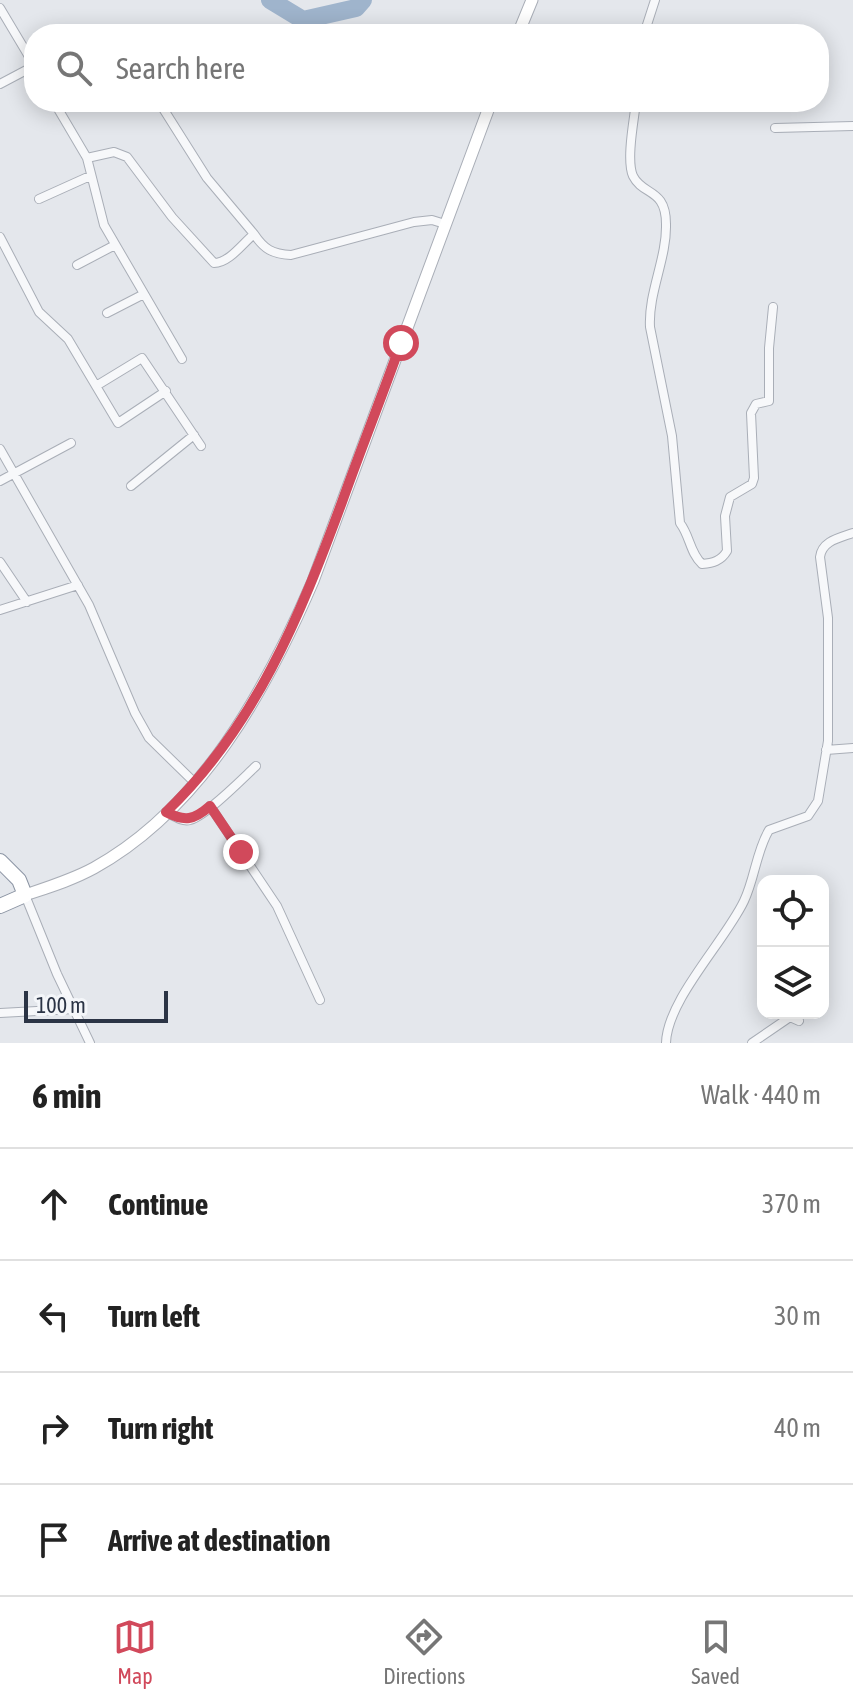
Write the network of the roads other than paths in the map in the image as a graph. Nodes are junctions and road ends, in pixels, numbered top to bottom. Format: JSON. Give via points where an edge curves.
{"nodes":[{"id":1,"x":532,"y":0,"type":"edge"},
{"id":2,"x":655,"y":0,"type":"edge"},
{"id":3,"x":2,"y":13,"type":"edge"},
{"id":4,"x":522,"y":24,"type":"edge"},
{"id":5,"x":647,"y":24,"type":"edge"},
{"id":6,"x":24,"y":49,"type":"edge"},
{"id":7,"x":24,"y":71,"type":"edge"},
{"id":8,"x":0,"y":84,"type":"edge"},
{"id":9,"x":60,"y":112,"type":"edge"},
{"id":10,"x":165,"y":112,"type":"edge"},
{"id":11,"x":487,"y":112,"type":"edge"},
{"id":12,"x":635,"y":112,"type":"edge"},
{"id":13,"x":853,"y":126,"type":"edge"},
{"id":14,"x":775,"y":128,"type":"dead end"},
{"id":15,"x":87,"y":158,"type":"junction"},
{"id":16,"x":90,"y":176,"type":"junction"},
{"id":17,"x":39,"y":199,"type":"dead end"},
{"id":18,"x":445,"y":224,"type":"junction"},
{"id":19,"x":254,"y":234,"type":"junction"},
{"id":20,"x":0,"y":237,"type":"edge"},
{"id":21,"x":115,"y":245,"type":"junction"},
{"id":22,"x":77,"y":265,"type":"dead end"},
{"id":23,"x":144,"y":294,"type":"junction"},
{"id":24,"x":773,"y":307,"type":"dead end"},
{"id":25,"x":107,"y":313,"type":"dead end"},
{"id":26,"x":182,"y":359,"type":"dead end"},
{"id":27,"x":96,"y":386,"type":"junction"},
{"id":28,"x":166,"y":391,"type":"junction"},
{"id":29,"x":194,"y":435,"type":"junction"},
{"id":30,"x":71,"y":443,"type":"dead end"},
{"id":31,"x":201,"y":446,"type":"dead end"},
{"id":32,"x":0,"y":449,"type":"edge"},
{"id":33,"x":13,"y":473,"type":"junction"},
{"id":34,"x":0,"y":481,"type":"edge"},
{"id":35,"x":131,"y":486,"type":"dead end"},
{"id":36,"x":853,"y":533,"type":"edge"},
{"id":37,"x":0,"y":562,"type":"edge"},
{"id":38,"x":78,"y":585,"type":"junction"},
{"id":39,"x":27,"y":602,"type":"junction"},
{"id":40,"x":0,"y":610,"type":"edge"},
{"id":41,"x":853,"y":748,"type":"edge"},
{"id":42,"x":826,"y":750,"type":"junction"},
{"id":43,"x":256,"y":766,"type":"dead end"},
{"id":44,"x":195,"y":783,"type":"junction"},
{"id":45,"x":210,"y":806,"type":"junction"},
{"id":46,"x":166,"y":812,"type":"junction"},
{"id":47,"x":0,"y":861,"type":"edge"},
{"id":48,"x":25,"y":895,"type":"junction"},
{"id":49,"x":0,"y":906,"type":"edge"},
{"id":50,"x":320,"y":1000,"type":"dead end"},
{"id":51,"x":74,"y":1009,"type":"junction"},
{"id":52,"x":0,"y":1013,"type":"edge"},
{"id":53,"x":799,"y":1021,"type":"dead end"},
{"id":54,"x":90,"y":1043,"type":"edge"},
{"id":55,"x":666,"y":1043,"type":"edge"},
{"id":56,"x":752,"y":1043,"type":"edge"}],
"edges":[{"from":1,"to":4,"type":"main road"},
{"from":2,"to":5,"type":"street"},
{"from":3,"to":6,"type":"street"},
{"from":7,"to":8,"type":"street"},
{"from":9,"to":15,"type":"street"},
{"from":10,"to":19,"type":"street","via":[[207,178]]},
{"from":11,"to":18,"type":"main road"},
{"from":12,"to":24,"type":"street","via":[[633,176],[663,203],[666,224],[650,327],[672,436],[680,523],[702,564],[724,556],[730,497],[754,478],[751,408],[769,401]]},
{"from":13,"to":14,"type":"street"},
{"from":15,"to":16,"type":"street"},
{"from":15,"to":19,"type":"street","via":[[114,152],[127,157],[214,263],[225,260]]},
{"from":16,"to":17,"type":"street"},
{"from":16,"to":21,"type":"street"},
{"from":18,"to":19,"type":"street","via":[[414,222],[291,255],[274,254]]},
{"from":18,"to":44,"type":"main road","via":[[291,631],[245,717]]},
{"from":20,"to":27,"type":"street","via":[[39,312],[68,339]]},
{"from":21,"to":22,"type":"street"},
{"from":21,"to":23,"type":"street"},
{"from":23,"to":25,"type":"street"},
{"from":23,"to":26,"type":"street"},
{"from":27,"to":28,"type":"street","via":[[142,358]]},
{"from":27,"to":28,"type":"street","via":[[118,423]]},
{"from":28,"to":29,"type":"street"},
{"from":29,"to":31,"type":"street"},
{"from":29,"to":35,"type":"street"},
{"from":30,"to":33,"type":"street"},
{"from":32,"to":33,"type":"street"},
{"from":33,"to":34,"type":"street"},
{"from":33,"to":38,"type":"street"},
{"from":36,"to":42,"type":"street","via":[[827,543],[820,557],[828,618]]},
{"from":37,"to":39,"type":"street"},
{"from":38,"to":39,"type":"street"},
{"from":38,"to":44,"type":"street","via":[[149,738]]},
{"from":39,"to":40,"type":"street"},
{"from":41,"to":42,"type":"street"},
{"from":42,"to":55,"type":"street","via":[[813,811],[769,830],[745,899],[697,972]]},
{"from":43,"to":45,"type":"street"},
{"from":44,"to":46,"type":"main road"},
{"from":45,"to":46,"type":"street","via":[[190,820]]},
{"from":45,"to":50,"type":"street","via":[[277,906]]},
{"from":46,"to":48,"type":"main road","via":[[96,867]]},
{"from":47,"to":48,"type":"highway","via":[[19,880]]},
{"from":48,"to":49,"type":"highway"},
{"from":48,"to":51,"type":"street"},
{"from":51,"to":52,"type":"street"},
{"from":51,"to":54,"type":"street"},
{"from":53,"to":56,"type":"street","via":[[783,1020]]}]}
